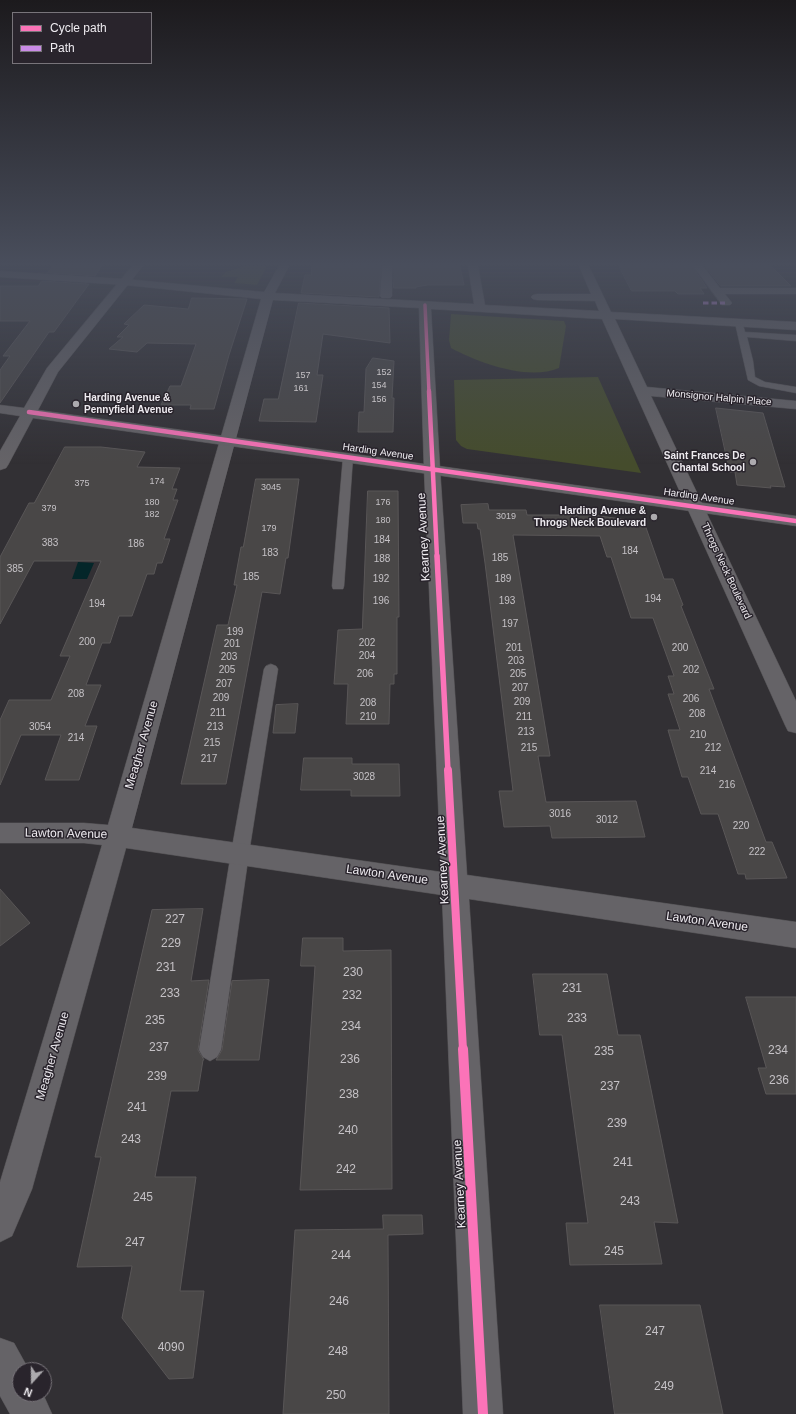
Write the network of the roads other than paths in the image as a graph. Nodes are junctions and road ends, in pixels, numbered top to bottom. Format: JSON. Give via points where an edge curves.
{"nodes":[{"id":1,"x":83,"y":332,"type":"edge"},
{"id":2,"x":258,"y":332,"type":"edge"},
{"id":3,"x":425,"y":332,"type":"edge"},
{"id":4,"x":615,"y":332,"type":"edge"},
{"id":5,"x":742,"y":332,"type":"edge"},
{"id":6,"x":763,"y":332,"type":"edge"},
{"id":7,"x":796,"y":338,"type":"edge"},
{"id":8,"x":796,"y":390,"type":"edge"},
{"id":9,"x":643,"y":391,"type":"junction"},
{"id":10,"x":796,"y":405,"type":"edge"},
{"id":11,"x":0,"y":409,"type":"edge"},
{"id":12,"x":29,"y":412,"type":"junction"},
{"id":13,"x":227,"y":440,"type":"junction"},
{"id":14,"x":348,"y":457,"type":"junction"},
{"id":15,"x":0,"y":465,"type":"edge"},
{"id":16,"x":432,"y":469,"type":"junction"},
{"id":17,"x":696,"y":507,"type":"junction"},
{"id":18,"x":796,"y":521,"type":"edge"},
{"id":19,"x":338,"y":586,"type":"dead end"},
{"id":20,"x":271,"y":669,"type":"dead end"},
{"id":21,"x":774,"y":678,"type":"junction"},
{"id":22,"x":796,"y":680,"type":"edge"},
{"id":23,"x":796,"y":724,"type":"edge"},
{"id":24,"x":0,"y":833,"type":"edge"},
{"id":25,"x":117,"y":836,"type":"junction"},
{"id":26,"x":240,"y":853,"type":"junction"},
{"id":27,"x":455,"y":884,"type":"junction"},
{"id":28,"x":796,"y":935,"type":"edge"},
{"id":29,"x":210,"y":1050,"type":"dead end"},
{"id":30,"x":0,"y":1224,"type":"edge"},
{"id":31,"x":0,"y":1357,"type":"edge"},
{"id":32,"x":12,"y":1379,"type":"edge"},
{"id":33,"x":25,"y":1402,"type":"edge"},
{"id":34,"x":32,"y":1414,"type":"edge"},
{"id":35,"x":483,"y":1414,"type":"edge"}],
"edges":[{"from":1,"to":12,"type":"street","via":[[45,381]]},
{"from":2,"to":13,"type":"street","name":"Meagher Avenue"},
{"from":3,"to":16,"type":"street","name":"Kearney Avenue"},
{"from":4,"to":9,"type":"street","name":"Throgs Neck Boulevard"},
{"from":5,"to":8,"type":"lane","via":[[751,378],[762,384]]},
{"from":6,"to":7,"type":"lane"},
{"from":9,"to":10,"type":"street","name":"Monsignor Halpin Place"},
{"from":9,"to":17,"type":"street","name":"Throgs Neck Boulevard"},
{"from":11,"to":12,"type":"street","name":"Harding Avenue"},
{"from":12,"to":13,"type":"street","name":"Harding Avenue"},
{"from":12,"to":15,"type":"street"},
{"from":13,"to":14,"type":"street","name":"Harding Avenue"},
{"from":13,"to":25,"type":"street","name":"Meagher Avenue"},
{"from":14,"to":16,"type":"street","name":"Harding Avenue"},
{"from":14,"to":19,"type":"lane"},
{"from":16,"to":17,"type":"street","name":"Harding Avenue"},
{"from":16,"to":27,"type":"street","name":"Kearney Avenue"},
{"from":17,"to":18,"type":"street","name":"Harding Avenue"},
{"from":17,"to":21,"type":"street","name":"Throgs Neck Boulevard"},
{"from":20,"to":26,"type":"lane"},
{"from":21,"to":22,"type":"street"},
{"from":21,"to":23,"type":"street","name":"Throgs Neck Boulevard"},
{"from":24,"to":25,"type":"street","name":"Lawton Avenue","via":[[84,833]]},
{"from":25,"to":26,"type":"street","name":"Lawton Avenue"},
{"from":25,"to":30,"type":"street","name":"Meagher Avenue","via":[[15,1189]]},
{"from":26,"to":27,"type":"street","name":"Lawton Avenue"},
{"from":26,"to":29,"type":"lane"},
{"from":27,"to":28,"type":"street","name":"Lawton Avenue"},
{"from":27,"to":35,"type":"street","name":"Kearney Avenue"},
{"from":31,"to":32,"type":"street"},
{"from":33,"to":34,"type":"street"}]}
